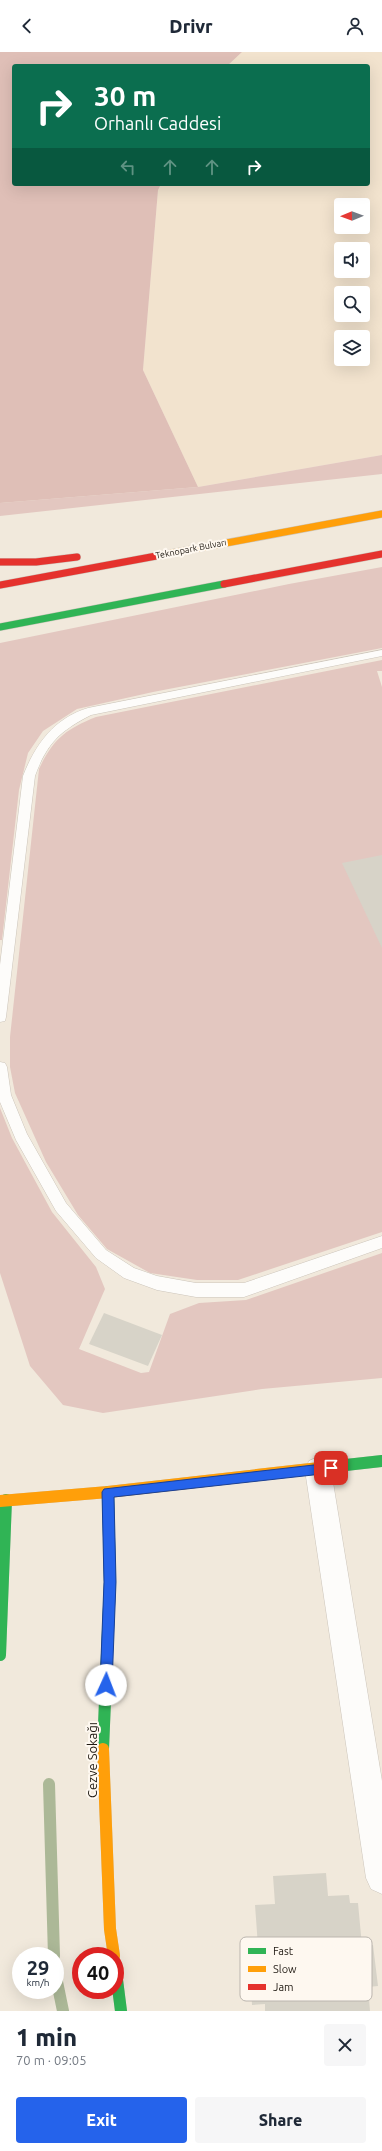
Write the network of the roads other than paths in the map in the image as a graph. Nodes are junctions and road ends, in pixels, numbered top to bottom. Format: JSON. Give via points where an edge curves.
{"nodes":[{"id":1,"x":382,"y":514,"type":"edge"},
{"id":2,"x":275,"y":534,"type":"junction"},
{"id":3,"x":170,"y":544,"type":"dead end"},
{"id":4,"x":382,"y":554,"type":"edge"},
{"id":5,"x":88,"y":556,"type":"dead end"},
{"id":6,"x":0,"y":562,"type":"edge"},
{"id":7,"x":0,"y":585,"type":"edge"},
{"id":8,"x":0,"y":627,"type":"edge"},
{"id":9,"x":382,"y":653,"type":"edge"},
{"id":10,"x":0,"y":1017,"type":"edge"},
{"id":11,"x":0,"y":1067,"type":"edge"},
{"id":12,"x":382,"y":1242,"type":"edge"},
{"id":13,"x":382,"y":1461,"type":"edge"},
{"id":14,"x":318,"y":1470,"type":"junction"},
{"id":15,"x":108,"y":1492,"type":"junction"},
{"id":16,"x":3,"y":1500,"type":"edge"},
{"id":17,"x":0,"y":1655,"type":"edge"},
{"id":18,"x":382,"y":1878,"type":"edge"},
{"id":19,"x":113,"y":1947,"type":"edge"},
{"id":20,"x":119,"y":1999,"type":"edge"},
{"id":21,"x":121,"y":2011,"type":"edge"}],
"edges":[{"from":1,"to":2,"type":"main road","name":"Teknopark Bulvarı"},
{"from":2,"to":3,"type":"main road","via":[[207,537]]},
{"from":2,"to":7,"type":"main road","name":"Teknopark Bulvarı"},
{"from":4,"to":8,"type":"main road"},
{"from":5,"to":6,"type":"main road","via":[[36,562]]},
{"from":9,"to":10,"type":"lane","via":[[88,712],[65,724],[50,736],[37,753],[29,776]]},
{"from":11,"to":12,"type":"lane","via":[[4,1095],[21,1136],[61,1207],[101,1254],[129,1273],[157,1283],[196,1290],[244,1290]]},
{"from":13,"to":14,"type":"main road"},
{"from":14,"to":15,"type":"main road"},
{"from":14,"to":18,"type":"street"},
{"from":15,"to":16,"type":"main road"},
{"from":15,"to":19,"type":"main road","name":"Cezve Sokağı","via":[[110,1582],[103,1758]]},
{"from":16,"to":17,"type":"main road"},
{"from":20,"to":21,"type":"main road"}]}
